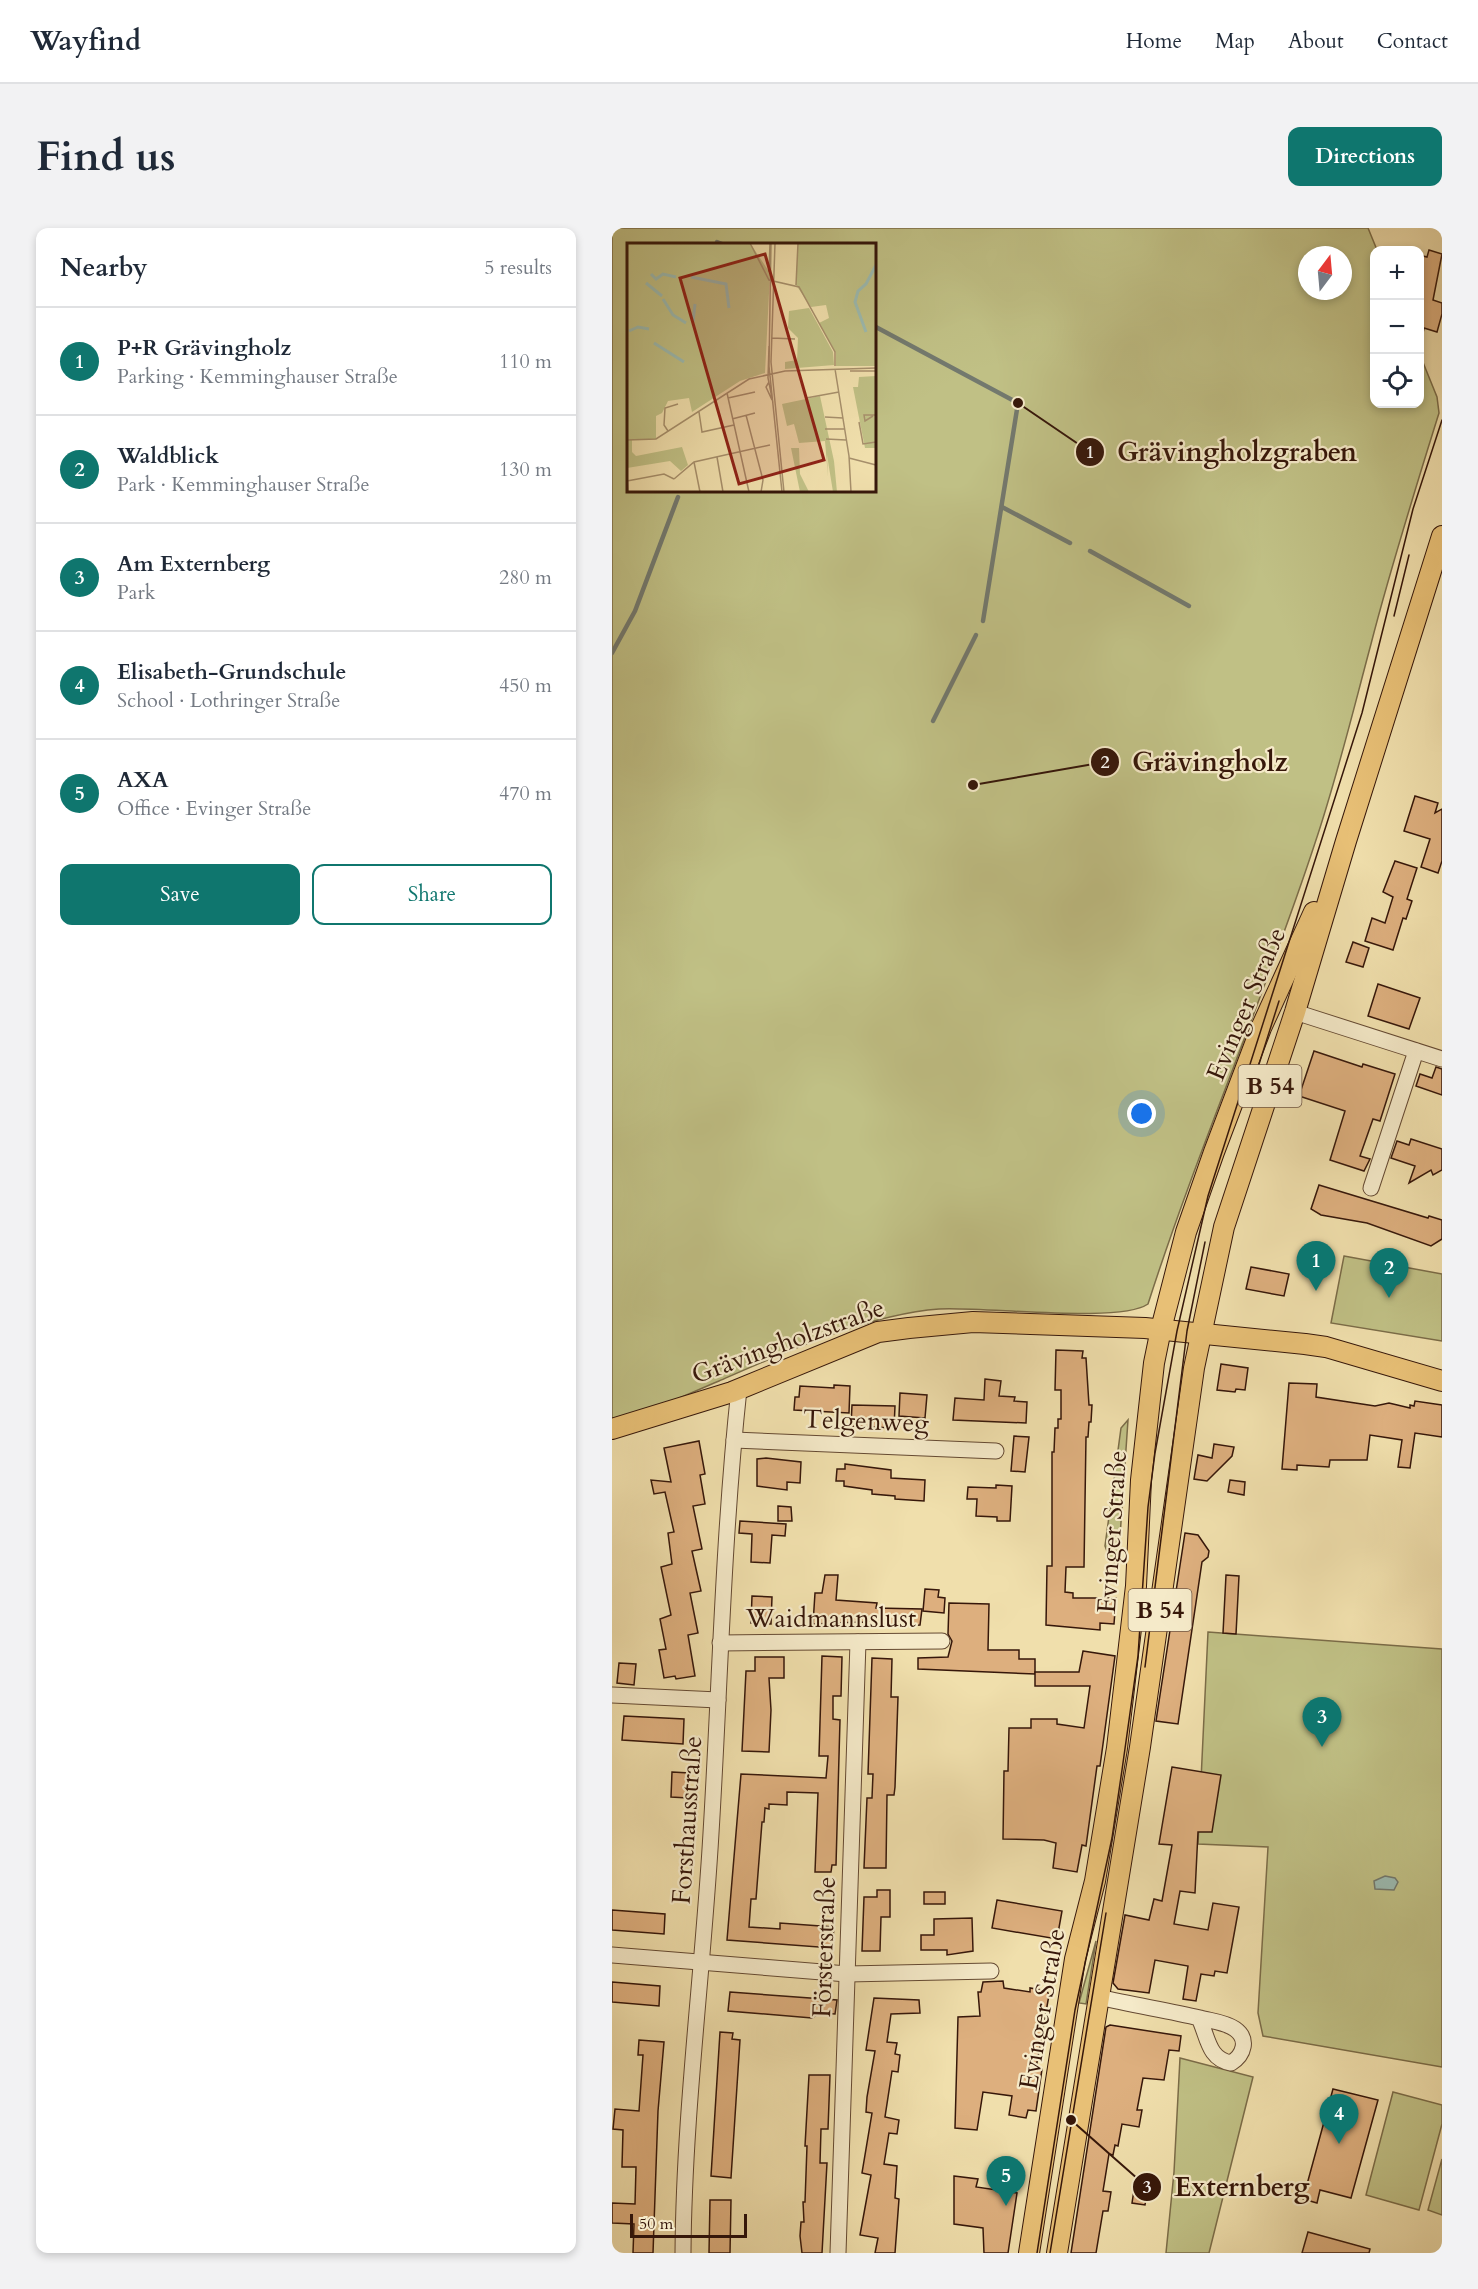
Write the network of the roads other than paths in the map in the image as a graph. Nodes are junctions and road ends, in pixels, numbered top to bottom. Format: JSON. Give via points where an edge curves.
{"nodes":[{"id":1,"x":1442,"y":536,"type":"edge"},
{"id":2,"x":1346,"y":841,"type":"junction"},
{"id":3,"x":1295,"y":1012,"type":"junction"},
{"id":4,"x":1416,"y":1051,"type":"junction"},
{"id":5,"x":1442,"y":1059,"type":"edge"},
{"id":6,"x":1371,"y":1188,"type":"dead end"},
{"id":7,"x":1161,"y":1329,"type":"junction"},
{"id":8,"x":1201,"y":1332,"type":"junction"},
{"id":9,"x":1442,"y":1381,"type":"edge"},
{"id":10,"x":739,"y":1389,"type":"junction"},
{"id":11,"x":612,"y":1429,"type":"edge"},
{"id":12,"x":734,"y":1440,"type":"junction"},
{"id":13,"x":996,"y":1451,"type":"dead end"},
{"id":14,"x":942,"y":1641,"type":"dead end"},
{"id":15,"x":858,"y":1642,"type":"junction"},
{"id":16,"x":720,"y":1643,"type":"junction"},
{"id":17,"x":612,"y":1695,"type":"edge"},
{"id":18,"x":718,"y":1700,"type":"junction"},
{"id":19,"x":612,"y":1955,"type":"edge"},
{"id":20,"x":700,"y":1961,"type":"junction"},
{"id":21,"x":991,"y":1971,"type":"dead end"},
{"id":22,"x":847,"y":1974,"type":"junction"},
{"id":23,"x":1099,"y":1997,"type":"junction"},
{"id":24,"x":1199,"y":2018,"type":"dead end"},
{"id":25,"x":683,"y":2253,"type":"edge"},
{"id":26,"x":838,"y":2253,"type":"edge"},
{"id":27,"x":1029,"y":2253,"type":"edge"},
{"id":28,"x":1057,"y":2253,"type":"edge"}],
"edges":[{"from":1,"to":2,"type":"main road","name":"Evinger Straße","number":"B 54"},
{"from":2,"to":3,"type":"main road","name":"Evinger Straße","number":"B 54"},
{"from":2,"to":7,"type":"main road","name":"Evinger Straße","number":"B 54","via":[[1261,1028],[1186,1232]]},
{"from":3,"to":4,"type":"street"},
{"from":3,"to":8,"type":"main road","name":"Evinger Straße","number":"B 54","via":[[1224,1227]]},
{"from":4,"to":5,"type":"street"},
{"from":4,"to":6,"type":"street"},
{"from":7,"to":8,"type":"main road","name":"Grävingholzstraße"},
{"from":7,"to":10,"type":"main road","name":"Grävingholzstraße","via":[[973,1322],[878,1332]]},
{"from":7,"to":27,"type":"main road","name":"Evinger Straße","number":"B 54","via":[[1141,1480],[1136,1586],[1118,1748],[1095,1881],[1075,1959]]},
{"from":8,"to":9,"type":"main road","name":"Grävingholzstraße","via":[[1326,1347]]},
{"from":8,"to":23,"type":"main road","name":"Evinger Straße","number":"B 54"},
{"from":10,"to":11,"type":"main road","name":"Grävingholzstraße"},
{"from":10,"to":12,"type":"street","name":"Forsthausstraße"},
{"from":12,"to":13,"type":"street","name":"Telgenweg"},
{"from":12,"to":16,"type":"street","name":"Forsthausstraße"},
{"from":14,"to":15,"type":"street","name":"Waidmannslust"},
{"from":15,"to":16,"type":"street","name":"Waidmannslust"},
{"from":15,"to":22,"type":"street","name":"Försterstraße"},
{"from":16,"to":18,"type":"street","name":"Forsthausstraße"},
{"from":17,"to":18,"type":"street"},
{"from":18,"to":20,"type":"street","name":"Forsthausstraße"},
{"from":19,"to":20,"type":"street"},
{"from":20,"to":22,"type":"street"},
{"from":20,"to":25,"type":"street","name":"Forsthausstraße"},
{"from":21,"to":22,"type":"street"},
{"from":22,"to":26,"type":"street","name":"Försterstraße"},
{"from":23,"to":24,"type":"street"},
{"from":23,"to":28,"type":"main road","name":"Evinger Straße","number":"B 54"}]}
